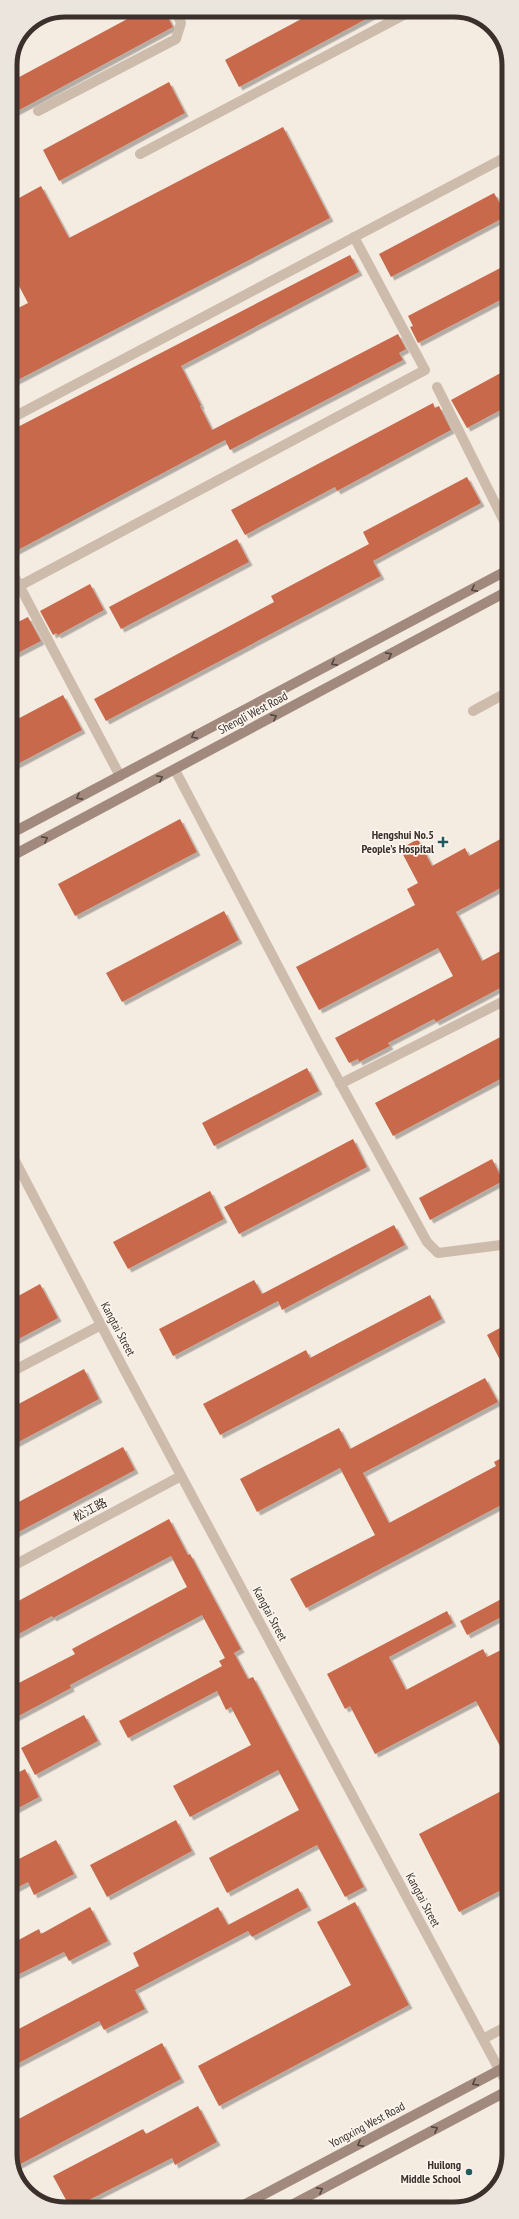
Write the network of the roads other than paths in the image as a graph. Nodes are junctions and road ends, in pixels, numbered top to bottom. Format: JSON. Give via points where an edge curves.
{"nodes":[{"id":1,"x":178,"y":17,"type":"edge"},
{"id":2,"x":401,"y":17,"type":"edge"},
{"id":3,"x":38,"y":111,"type":"dead end"},
{"id":4,"x":140,"y":154,"type":"dead end"},
{"id":5,"x":502,"y":159,"type":"edge"},
{"id":6,"x":354,"y":237,"type":"junction"},
{"id":7,"x":437,"y":387,"type":"dead end"},
{"id":8,"x":17,"y":415,"type":"edge"},
{"id":9,"x":502,"y":517,"type":"edge"},
{"id":10,"x":502,"y":573,"type":"edge"},
{"id":11,"x":17,"y":581,"type":"edge"},
{"id":12,"x":20,"y":586,"type":"junction"},
{"id":13,"x":17,"y":588,"type":"edge"},
{"id":14,"x":502,"y":594,"type":"edge"},
{"id":15,"x":502,"y":695,"type":"edge"},
{"id":16,"x":473,"y":711,"type":"dead end"},
{"id":17,"x":175,"y":770,"type":"junction"},
{"id":18,"x":120,"y":776,"type":"junction"},
{"id":19,"x":17,"y":830,"type":"edge"},
{"id":20,"x":17,"y":853,"type":"edge"},
{"id":21,"x":502,"y":1002,"type":"edge"},
{"id":22,"x":340,"y":1084,"type":"junction"},
{"id":23,"x":17,"y":1166,"type":"edge"},
{"id":24,"x":502,"y":1245,"type":"edge"},
{"id":25,"x":101,"y":1325,"type":"junction"},
{"id":26,"x":17,"y":1369,"type":"edge"},
{"id":27,"x":181,"y":1476,"type":"junction"},
{"id":28,"x":17,"y":1564,"type":"edge"},
{"id":29,"x":502,"y":2029,"type":"edge"},
{"id":30,"x":483,"y":2039,"type":"junction"},
{"id":31,"x":502,"y":2068,"type":"edge"},
{"id":32,"x":499,"y":2070,"type":"junction"},
{"id":33,"x":502,"y":2076,"type":"edge"},
{"id":34,"x":502,"y":2093,"type":"edge"},
{"id":35,"x":249,"y":2202,"type":"edge"},
{"id":36,"x":297,"y":2202,"type":"edge"}],
"edges":[{"from":1,"to":3,"type":"street","via":[[181,23],[176,39]]},
{"from":2,"to":4,"type":"street"},
{"from":5,"to":6,"type":"street"},
{"from":6,"to":8,"type":"street"},
{"from":6,"to":12,"type":"street","via":[[425,370]]},
{"from":7,"to":9,"type":"street"},
{"from":10,"to":18,"type":"main road","name":"Shengli West Road","one_way":true},
{"from":11,"to":12,"type":"street"},
{"from":12,"to":13,"type":"street"},
{"from":12,"to":18,"type":"street"},
{"from":17,"to":14,"type":"main road","name":"Shengli West Road","one_way":true},
{"from":15,"to":16,"type":"street"},
{"from":20,"to":17,"type":"main road","name":"Shengli West Road","one_way":true},
{"from":17,"to":22,"type":"street"},
{"from":18,"to":19,"type":"main road","name":"Shengli West Road","one_way":true},
{"from":21,"to":22,"type":"street"},
{"from":22,"to":24,"type":"street","via":[[426,1242],[438,1253]]},
{"from":23,"to":25,"type":"street","name":"Kangtai Street"},
{"from":25,"to":26,"type":"street"},
{"from":25,"to":27,"type":"street","name":"Kangtai Street"},
{"from":27,"to":28,"type":"street","name":"松江路"},
{"from":27,"to":30,"type":"street","name":"Kangtai Street"},
{"from":29,"to":30,"type":"street"},
{"from":30,"to":32,"type":"street","name":"Kangtai Street"},
{"from":31,"to":32,"type":"main road","name":"Yongxing West Road"},
{"from":32,"to":33,"type":"street","name":"Kangtai Street"},
{"from":32,"to":35,"type":"main road","name":"Yongxing West Road","one_way":true},
{"from":36,"to":34,"type":"main road","one_way":true}]}
